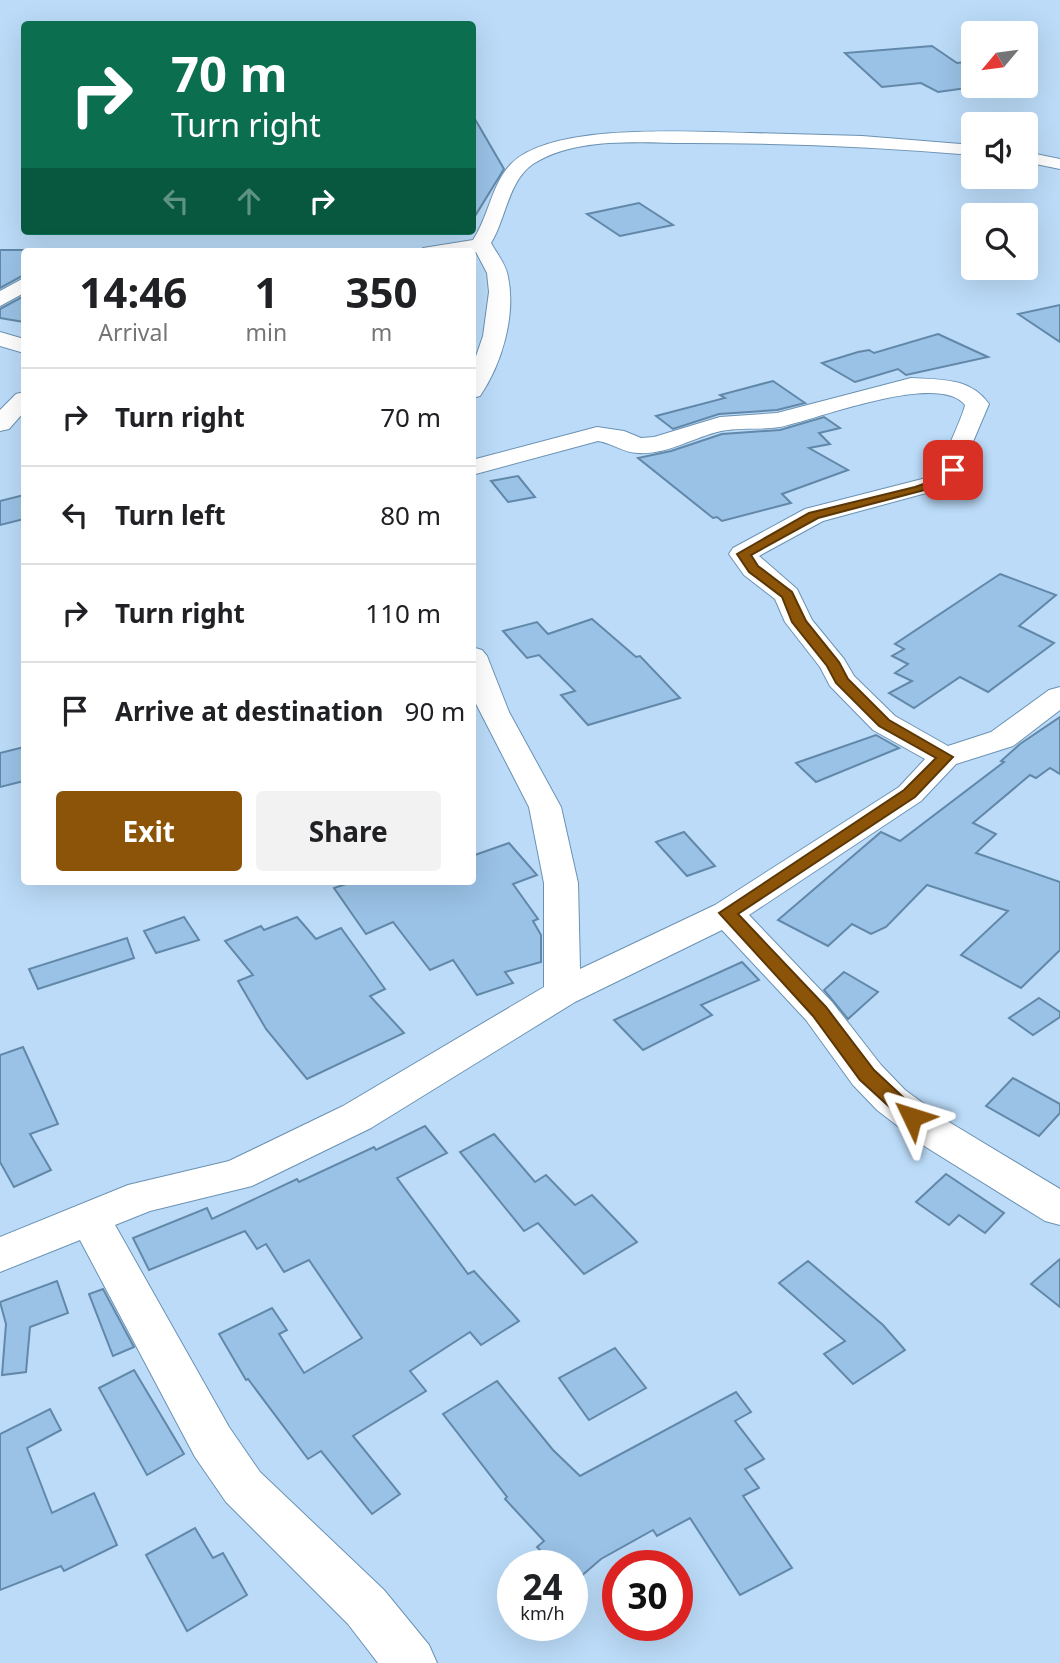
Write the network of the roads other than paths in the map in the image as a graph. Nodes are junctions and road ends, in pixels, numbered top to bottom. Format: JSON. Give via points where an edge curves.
{"nodes":[{"id":1,"x":961,"y":149,"type":"edge"},
{"id":2,"x":1038,"y":159,"type":"edge"},
{"id":3,"x":1060,"y":164,"type":"edge"},
{"id":4,"x":482,"y":235,"type":"edge"},
{"id":5,"x":442,"y":248,"type":"edge"},
{"id":6,"x":21,"y":286,"type":"edge"},
{"id":7,"x":0,"y":300,"type":"edge"},
{"id":8,"x":0,"y":339,"type":"edge"},
{"id":9,"x":21,"y":345,"type":"edge"},
{"id":10,"x":476,"y":383,"type":"edge"},
{"id":11,"x":21,"y":402,"type":"edge"},
{"id":12,"x":0,"y":424,"type":"edge"},
{"id":13,"x":476,"y":467,"type":"edge"},
{"id":14,"x":476,"y":666,"type":"edge"},
{"id":15,"x":1060,"y":696,"type":"edge"},
{"id":16,"x":945,"y":757,"type":"junction"},
{"id":17,"x":727,"y":913,"type":"junction"},
{"id":18,"x":562,"y":993,"type":"junction"},
{"id":19,"x":1060,"y":1209,"type":"edge"},
{"id":20,"x":89,"y":1217,"type":"junction"},
{"id":21,"x":0,"y":1255,"type":"edge"},
{"id":22,"x":411,"y":1663,"type":"edge"}],
"edges":[{"from":1,"to":4,"type":"street","via":[[755,137],[569,145],[527,159],[515,169]]},
{"from":2,"to":3,"type":"street"},
{"from":4,"to":5,"type":"street"},
{"from":4,"to":10,"type":"street","via":[[498,278],[491,352]]},
{"from":6,"to":7,"type":"street"},
{"from":8,"to":9,"type":"street"},
{"from":11,"to":12,"type":"street"},
{"from":13,"to":16,"type":"street","via":[[597,434],[638,446],[657,444],[720,424],[778,420],[911,385],[944,385],[969,394],[977,404],[976,411],[953,470],[943,481],[814,515],[743,554],[754,569],[788,595],[799,622],[841,680],[884,723]]},
{"from":14,"to":18,"type":"street","via":[[494,712],[545,807],[561,883]]},
{"from":15,"to":16,"type":"street","via":[[1002,739]]},
{"from":16,"to":17,"type":"street","via":[[910,794]]},
{"from":17,"to":18,"type":"street"},
{"from":17,"to":19,"type":"street","via":[[819,1011],[891,1100],[934,1133]]},
{"from":18,"to":20,"type":"street","via":[[357,1116],[237,1175],[143,1196]]},
{"from":20,"to":21,"type":"street"},
{"from":20,"to":22,"type":"street","via":[[212,1442],[243,1487],[366,1607]]}]}
